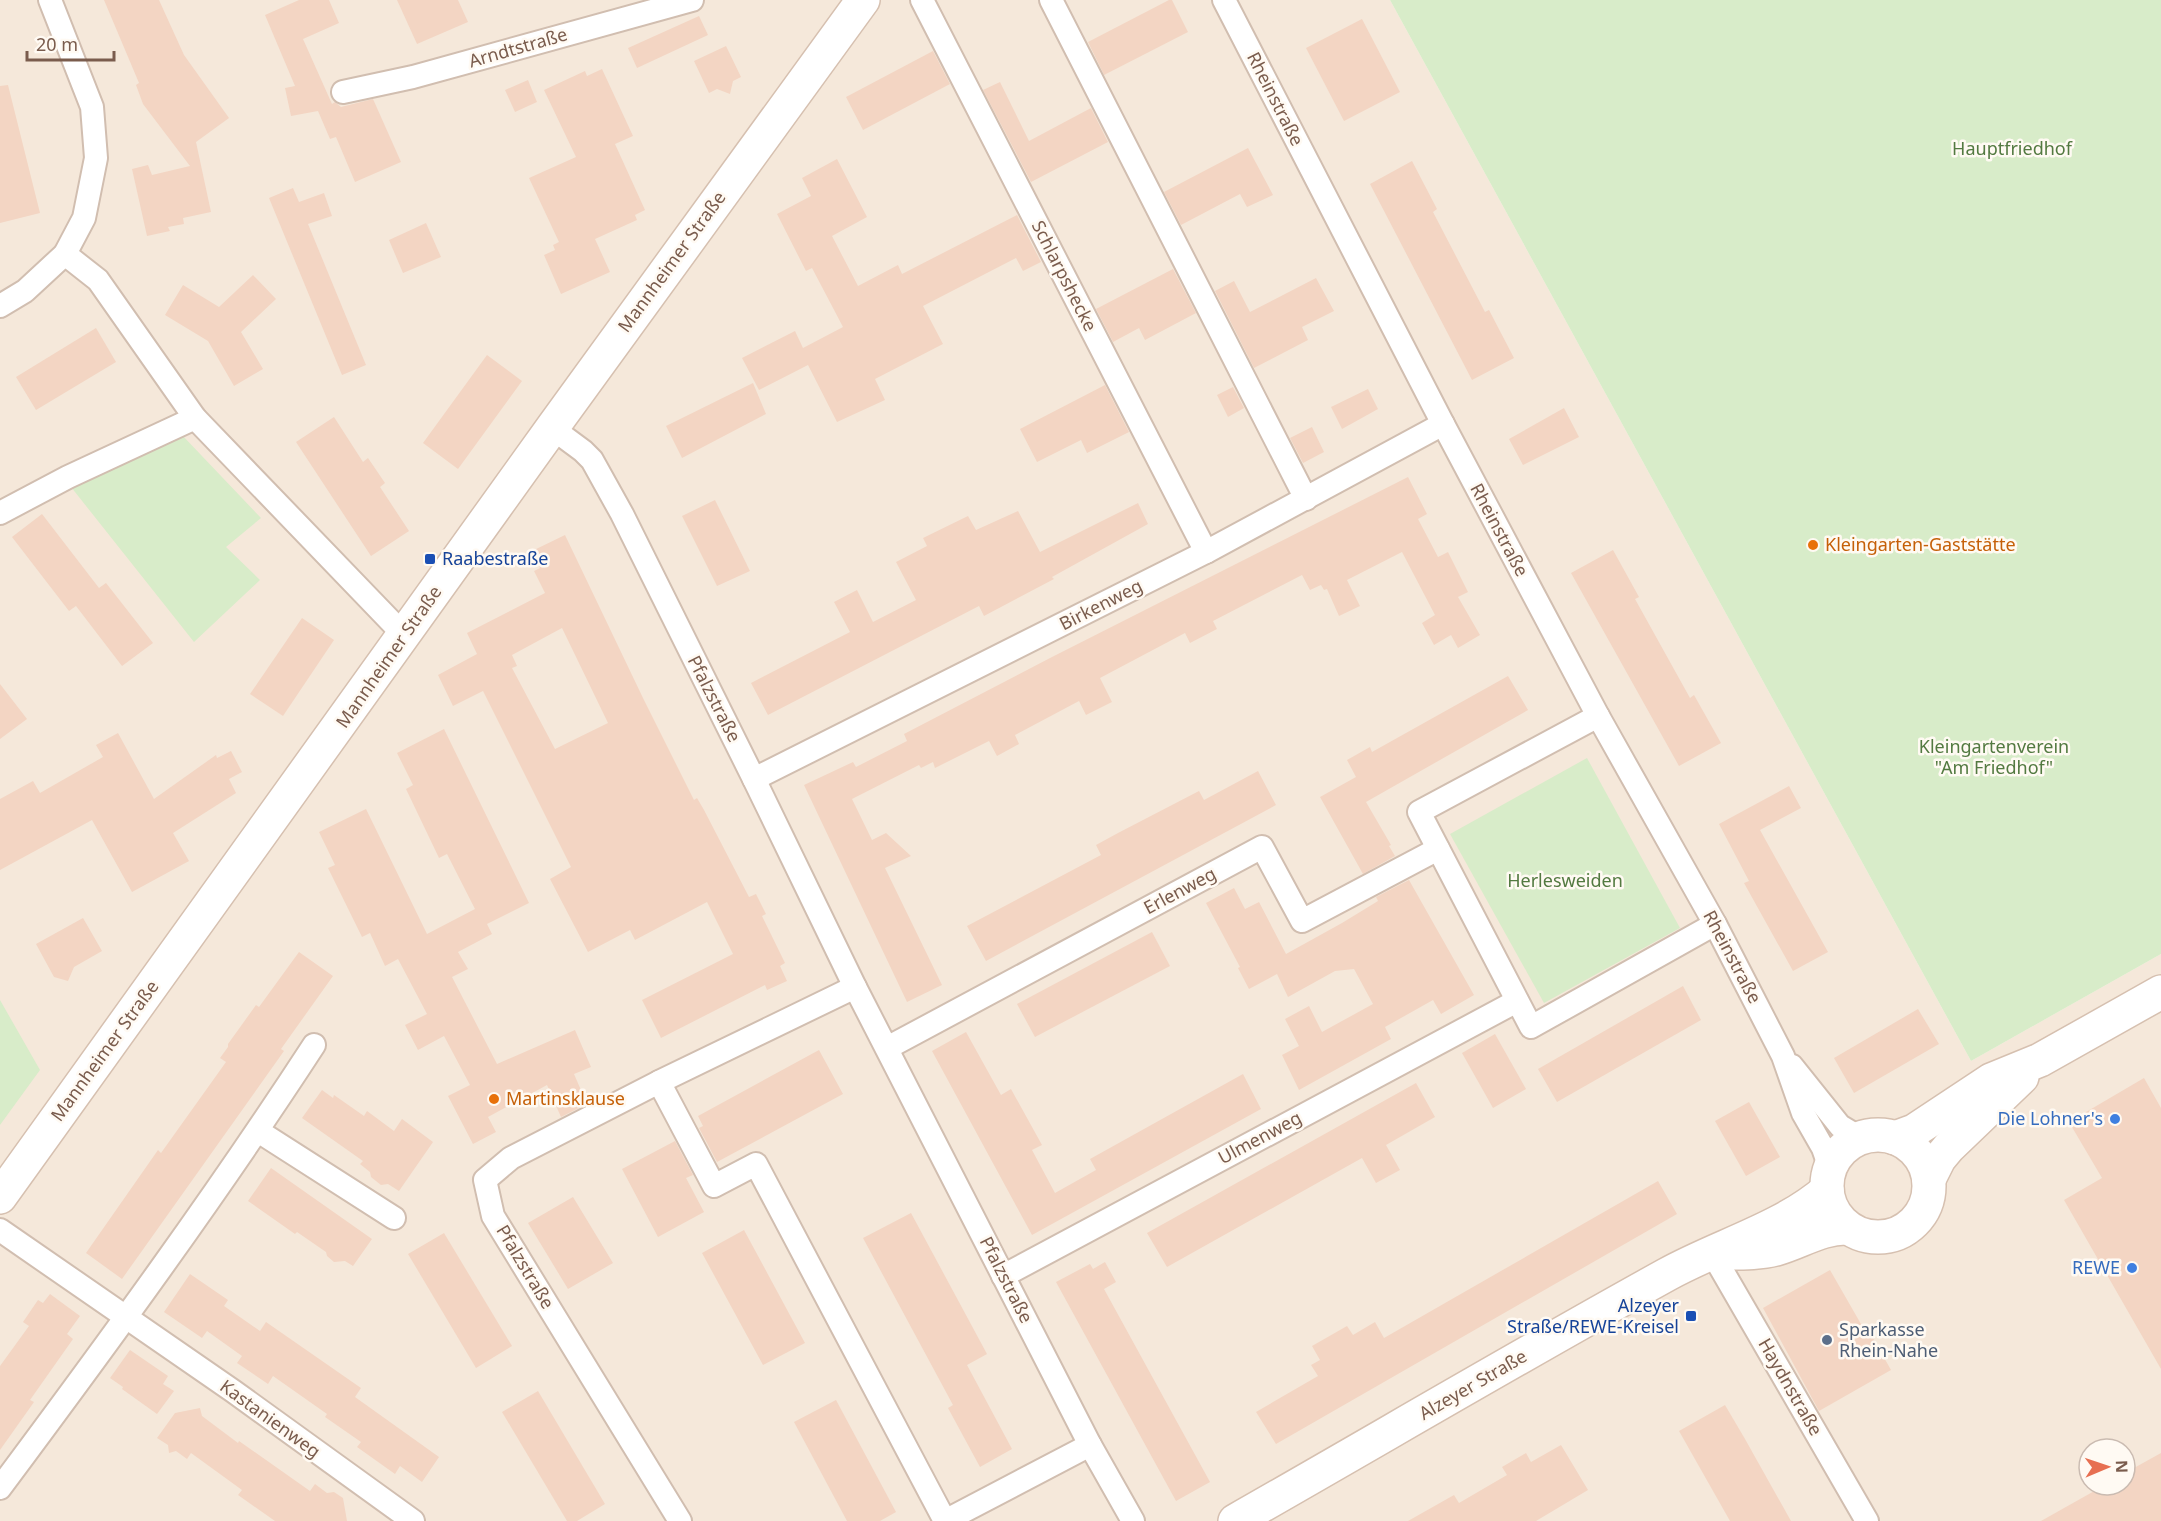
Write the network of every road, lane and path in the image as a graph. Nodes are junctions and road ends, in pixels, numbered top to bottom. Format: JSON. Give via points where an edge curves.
{"nodes":[{"id":1,"x":50,"y":0,"type":"edge"},
{"id":2,"x":692,"y":0,"type":"edge"},
{"id":3,"x":922,"y":0,"type":"edge"},
{"id":4,"x":1051,"y":0,"type":"edge"},
{"id":5,"x":1224,"y":0,"type":"edge"},
{"id":6,"x":857,"y":2,"type":"edge"},
{"id":7,"x":343,"y":92,"type":"dead end"},
{"id":8,"x":65,"y":254,"type":"junction"},
{"id":9,"x":0,"y":306,"type":"edge"},
{"id":10,"x":195,"y":418,"type":"junction"},
{"id":11,"x":1443,"y":424,"type":"junction"},
{"id":12,"x":552,"y":428,"type":"junction"},
{"id":13,"x":1306,"y":499,"type":"junction"},
{"id":14,"x":0,"y":513,"type":"edge"},
{"id":15,"x":1206,"y":552,"type":"junction"},
{"id":16,"x":405,"y":636,"type":"junction"},
{"id":17,"x":1598,"y":716,"type":"junction"},
{"id":18,"x":754,"y":779,"type":"junction"},
{"id":19,"x":1438,"y":849,"type":"junction"},
{"id":20,"x":1715,"y":924,"type":"junction"},
{"id":21,"x":855,"y":987,"type":"junction"},
{"id":22,"x":2161,"y":992,"type":"edge"},
{"id":23,"x":1517,"y":1001,"type":"junction"},
{"id":24,"x":314,"y":1046,"type":"dead end"},
{"id":25,"x":887,"y":1048,"type":"junction"},
{"id":26,"x":1783,"y":1056,"type":"junction"},
{"id":27,"x":2040,"y":1060,"type":"junction"},
{"id":28,"x":659,"y":1082,"type":"junction"},
{"id":29,"x":258,"y":1131,"type":"junction"},
{"id":30,"x":1860,"y":1138,"type":"junction"},
{"id":31,"x":1895,"y":1138,"type":"junction"},
{"id":32,"x":1828,"y":1179,"type":"junction"},
{"id":33,"x":1929,"y":1179,"type":"junction"},
{"id":34,"x":0,"y":1197,"type":"edge"},
{"id":35,"x":394,"y":1218,"type":"dead end"},
{"id":36,"x":1848,"y":1228,"type":"junction"},
{"id":37,"x":0,"y":1230,"type":"edge"},
{"id":38,"x":1713,"y":1253,"type":"junction"},
{"id":39,"x":1003,"y":1276,"type":"junction"},
{"id":40,"x":126,"y":1318,"type":"junction"},
{"id":41,"x":1090,"y":1445,"type":"junction"},
{"id":42,"x":0,"y":1488,"type":"edge"},
{"id":43,"x":413,"y":1521,"type":"edge"},
{"id":44,"x":680,"y":1521,"type":"edge"},
{"id":45,"x":945,"y":1521,"type":"edge"},
{"id":46,"x":1133,"y":1521,"type":"edge"},
{"id":47,"x":1235,"y":1521,"type":"edge"},
{"id":48,"x":1867,"y":1521,"type":"edge"}],
"edges":[{"from":1,"to":8,"type":"street","via":[[92,107],[96,158],[84,218]]},
{"from":2,"to":7,"type":"street","name":"Arndtstraße","via":[[413,77]]},
{"from":3,"to":15,"type":"street","name":"Schlarpshecke"},
{"from":4,"to":13,"type":"street"},
{"from":5,"to":11,"type":"street","name":"Rheinstraße"},
{"from":6,"to":12,"type":"main road","name":"Mannheimer Straße"},
{"from":8,"to":9,"type":"street","via":[[25,291]]},
{"from":8,"to":10,"type":"street","via":[[98,280]]},
{"from":10,"to":14,"type":"street"},
{"from":10,"to":16,"type":"street"},
{"from":11,"to":13,"type":"street","name":"Birkenweg"},
{"from":11,"to":17,"type":"street","name":"Rheinstraße"},
{"from":12,"to":16,"type":"main road","name":"Mannheimer Straße"},
{"from":12,"to":18,"type":"street","name":"Pfalzstraße","via":[[592,460]]},
{"from":13,"to":15,"type":"street","name":"Birkenweg"},
{"from":15,"to":18,"type":"street","name":"Birkenweg"},
{"from":16,"to":34,"type":"main road","name":"Mannheimer Straße"},
{"from":17,"to":19,"type":"street","via":[[1419,812]]},
{"from":17,"to":20,"type":"street","name":"Rheinstraße"},
{"from":18,"to":21,"type":"street","name":"Pfalzstraße"},
{"from":19,"to":23,"type":"street"},
{"from":19,"to":25,"type":"street","name":"Erlenweg","via":[[1302,921],[1262,847]]},
{"from":20,"to":23,"type":"street","via":[[1531,1027]]},
{"from":20,"to":26,"type":"street","name":"Rheinstraße"},
{"from":21,"to":25,"type":"street","name":"Pfalzstraße"},
{"from":21,"to":28,"type":"street","name":"Pfalzstraße"},
{"from":22,"to":27,"type":"main road"},
{"from":23,"to":39,"type":"street","name":"Ulmenweg"},
{"from":24,"to":29,"type":"street"},
{"from":25,"to":39,"type":"street","name":"Pfalzstraße"},
{"from":26,"to":30,"type":"street","name":"Rheinstraße","via":[[1840,1126]]},
{"from":26,"to":32,"type":"street","name":"Rheinstraße","via":[[1803,1113],[1823,1148]]},
{"from":27,"to":31,"type":"main road","via":[[1991,1080],[1914,1131]]},
{"from":27,"to":33,"type":"main road","via":[[1949,1147]]},
{"from":28,"to":44,"type":"street","name":"Pfalzstraße","via":[[511,1158],[485,1180],[494,1216]]},
{"from":28,"to":45,"type":"street","via":[[714,1186],[756,1164]]},
{"from":29,"to":35,"type":"street"},
{"from":29,"to":40,"type":"street"},
{"from":30,"to":31,"type":"main road"},
{"from":30,"to":32,"type":"main road","via":[[1842,1149]]},
{"from":31,"to":33,"type":"main road","via":[[1921,1158]]},
{"from":32,"to":36,"type":"main road","via":[[1833,1211]]},
{"from":32,"to":38,"type":"main road","name":"Alzeyer Straße","via":[[1805,1207]]},
{"from":33,"to":36,"type":"main road","via":[[1925,1205],[1909,1226],[1898,1233],[1872,1237]]},
{"from":36,"to":38,"type":"main road","name":"Alzeyer Straße","via":[[1821,1232],[1776,1249]]},
{"from":37,"to":40,"type":"street","name":"Kastanienweg"},
{"from":38,"to":47,"type":"main road","name":"Alzeyer Straße","via":[[1669,1274]]},
{"from":38,"to":48,"type":"street","name":"Haydnstraße"},
{"from":39,"to":41,"type":"street","name":"Pfalzstraße"},
{"from":40,"to":42,"type":"street"},
{"from":40,"to":43,"type":"street","name":"Kastanienweg"},
{"from":41,"to":45,"type":"street"},
{"from":41,"to":46,"type":"street","name":"Pfalzstraße"}]}
